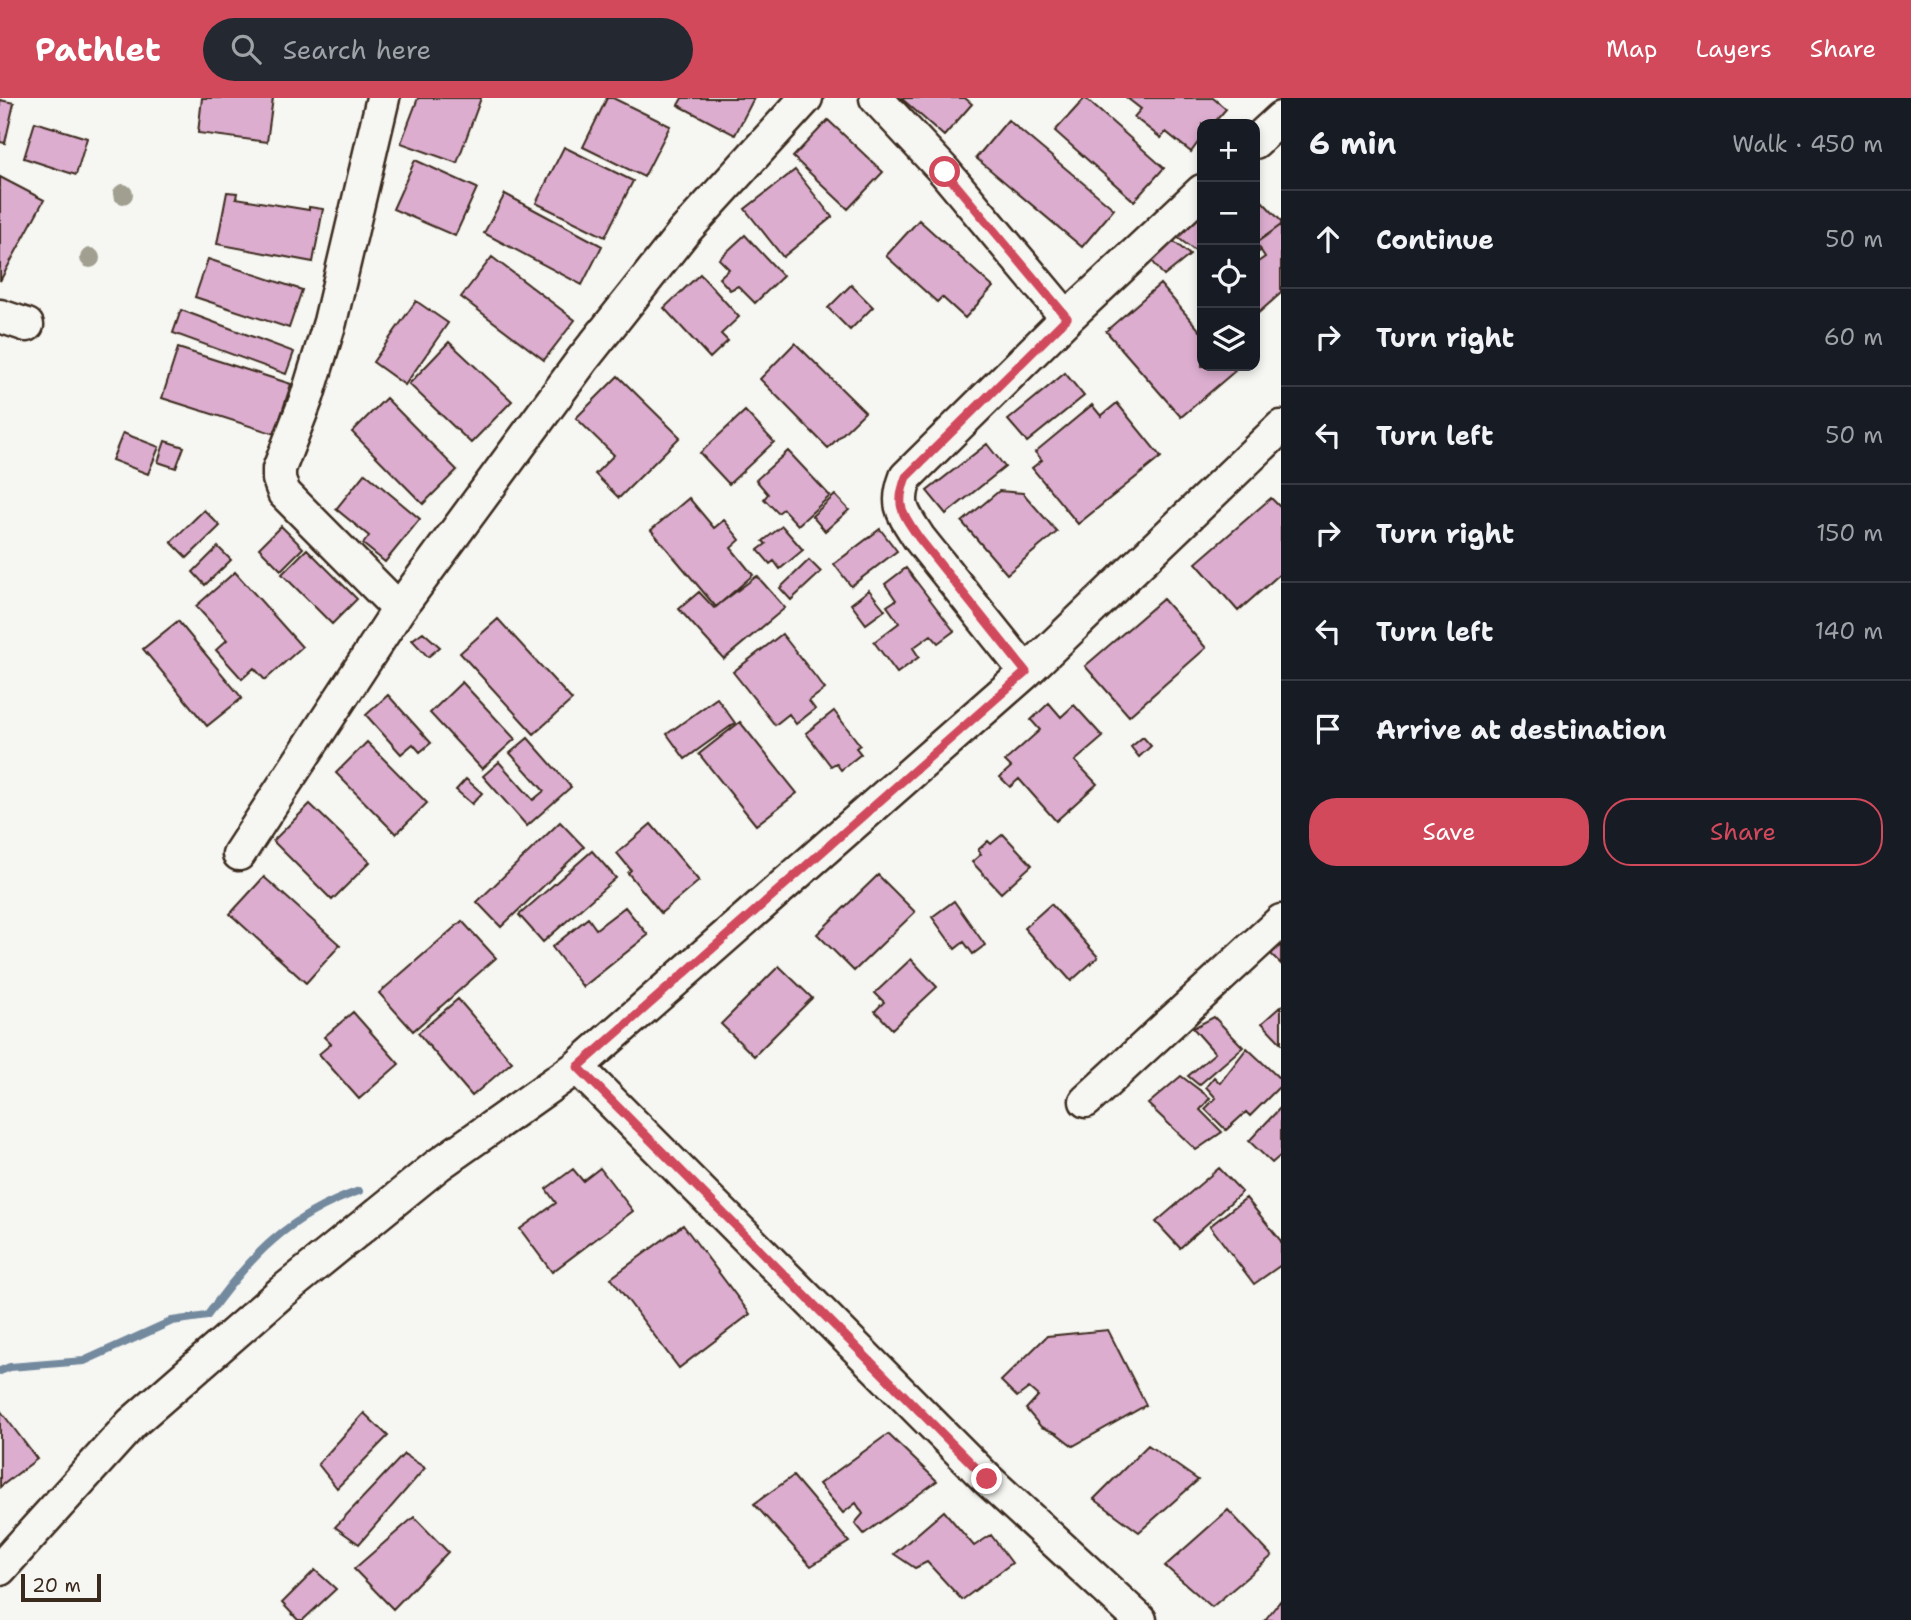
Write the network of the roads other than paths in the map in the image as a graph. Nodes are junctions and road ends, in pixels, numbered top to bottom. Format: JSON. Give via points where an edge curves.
{"nodes":[{"id":1,"x":383,"y":98,"type":"edge"},
{"id":2,"x":806,"y":98,"type":"edge"},
{"id":3,"x":876,"y":98,"type":"edge"},
{"id":4,"x":1281,"y":118,"type":"edge"},
{"id":5,"x":1260,"y":137,"type":"edge"},
{"id":6,"x":1197,"y":196,"type":"edge"},
{"id":7,"x":1067,"y":318,"type":"junction"},
{"id":8,"x":1281,"y":427,"type":"edge"},
{"id":9,"x":399,"y":609,"type":"junction"},
{"id":10,"x":1026,"y":672,"type":"junction"},
{"id":11,"x":239,"y":854,"type":"dead end"},
{"id":12,"x":1281,"y":921,"type":"edge"},
{"id":13,"x":578,"y":1067,"type":"junction"},
{"id":14,"x":1086,"y":1101,"type":"dead end"},
{"id":15,"x":0,"y":1569,"type":"edge"},
{"id":16,"x":1140,"y":1620,"type":"edge"}],
"edges":[{"from":1,"to":9,"type":"street","via":[[330,322],[279,479],[284,493]]},
{"from":2,"to":9,"type":"street","via":[[683,233],[583,359]]},
{"from":3,"to":7,"type":"street","via":[[945,172]]},
{"from":4,"to":5,"type":"street"},
{"from":6,"to":7,"type":"street"},
{"from":7,"to":10,"type":"street","via":[[906,477],[899,496],[919,538]]},
{"from":8,"to":10,"type":"street"},
{"from":9,"to":11,"type":"street"},
{"from":10,"to":13,"type":"street"},
{"from":12,"to":14,"type":"street"},
{"from":13,"to":15,"type":"street","via":[[438,1165],[282,1292],[132,1423]]},
{"from":13,"to":16,"type":"street","via":[[987,1479]]}]}
